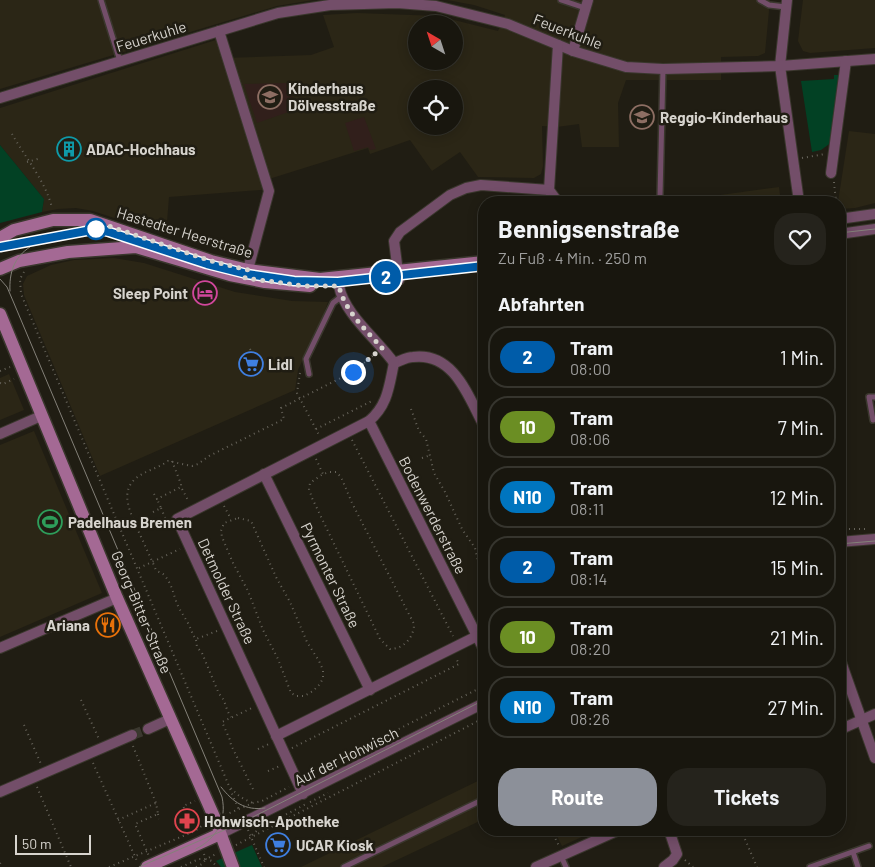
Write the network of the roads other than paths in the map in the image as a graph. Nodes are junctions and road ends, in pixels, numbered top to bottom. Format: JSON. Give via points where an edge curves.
{"nodes":[{"id":1,"x":100,"y":0,"type":"edge"},
{"id":2,"x":561,"y":0,"type":"edge"},
{"id":3,"x":760,"y":0,"type":"edge"},
{"id":4,"x":398,"y":1,"type":"edge"},
{"id":5,"x":786,"y":3,"type":"edge"},
{"id":6,"x":587,"y":4,"type":"edge"},
{"id":7,"x":219,"y":31,"type":"junction"},
{"id":8,"x":558,"y":45,"type":"junction"},
{"id":9,"x":573,"y":51,"type":"junction"},
{"id":10,"x":875,"y":59,"type":"edge"},
{"id":11,"x":846,"y":61,"type":"junction"},
{"id":12,"x":120,"y":62,"type":"junction"},
{"id":13,"x":780,"y":66,"type":"junction"},
{"id":14,"x":663,"y":69,"type":"junction"},
{"id":15,"x":0,"y":98,"type":"edge"},
{"id":16,"x":831,"y":173,"type":"dead end"},
{"id":17,"x":549,"y":190,"type":"junction"},
{"id":18,"x":554,"y":196,"type":"edge"},
{"id":19,"x":660,"y":196,"type":"dead end"},
{"id":20,"x":798,"y":196,"type":"edge"},
{"id":21,"x":875,"y":214,"type":"edge"},
{"id":22,"x":846,"y":218,"type":"edge"},
{"id":23,"x":875,"y":229,"type":"edge"},
{"id":24,"x":846,"y":233,"type":"edge"},
{"id":25,"x":0,"y":238,"type":"edge"},
{"id":26,"x":478,"y":263,"type":"edge"},
{"id":27,"x":0,"y":269,"type":"edge"},
{"id":28,"x":478,"y":271,"type":"edge"},
{"id":29,"x":246,"y":274,"type":"junction"},
{"id":30,"x":398,"y":276,"type":"junction"},
{"id":31,"x":340,"y":291,"type":"junction"},
{"id":32,"x":0,"y":314,"type":"edge"},
{"id":33,"x":394,"y":363,"type":"junction"},
{"id":34,"x":310,"y":374,"type":"dead end"},
{"id":35,"x":875,"y":396,"type":"edge"},
{"id":36,"x":478,"y":415,"type":"edge"},
{"id":37,"x":41,"y":416,"type":"junction"},
{"id":38,"x":369,"y":420,"type":"junction"},
{"id":39,"x":873,"y":420,"type":"dead end"},
{"id":40,"x":0,"y":434,"type":"edge"},
{"id":41,"x":264,"y":474,"type":"junction"},
{"id":42,"x":875,"y":539,"type":"edge"},
{"id":43,"x":846,"y":541,"type":"edge"},
{"id":44,"x":117,"y":598,"type":"junction"},
{"id":45,"x":477,"y":636,"type":"joint"},
{"id":46,"x":0,"y":648,"type":"edge"},
{"id":47,"x":846,"y":676,"type":"edge"},
{"id":48,"x":370,"y":690,"type":"junction"},
{"id":49,"x":478,"y":706,"type":"edge"},
{"id":50,"x":875,"y":714,"type":"edge"},
{"id":51,"x":170,"y":719,"type":"junction"},
{"id":52,"x":861,"y":719,"type":"junction"},
{"id":53,"x":846,"y":726,"type":"edge"},
{"id":54,"x":148,"y":729,"type":"tunnel mouth"},
{"id":55,"x":130,"y":736,"type":"tunnel mouth"},
{"id":56,"x":277,"y":738,"type":"junction"},
{"id":57,"x":875,"y":758,"type":"edge"},
{"id":58,"x":0,"y":792,"type":"edge"},
{"id":59,"x":303,"y":794,"type":"junction"},
{"id":60,"x":478,"y":802,"type":"edge"},
{"id":61,"x":220,"y":834,"type":"junction"},
{"id":62,"x":606,"y":836,"type":"edge"},
{"id":63,"x":671,"y":836,"type":"edge"},
{"id":64,"x":869,"y":846,"type":"dead end"},
{"id":65,"x":853,"y":852,"type":"junction"},
{"id":66,"x":562,"y":856,"type":"junction"},
{"id":67,"x":146,"y":865,"type":"edge"},
{"id":68,"x":233,"y":867,"type":"edge"},
{"id":69,"x":344,"y":867,"type":"edge"},
{"id":70,"x":536,"y":867,"type":"edge"},
{"id":71,"x":566,"y":867,"type":"edge"},
{"id":72,"x":664,"y":867,"type":"edge"},
{"id":73,"x":810,"y":867,"type":"edge"},
{"id":74,"x":858,"y":867,"type":"edge"}],
"edges":[{"from":1,"to":12,"type":"lane"},
{"from":2,"to":6,"type":"lane"},
{"from":3,"to":5,"type":"lane","via":[[769,5]]},
{"from":4,"to":7,"type":"street","name":"Feuerkuhle","via":[[295,10]]},
{"from":4,"to":8,"type":"street","name":"Feuerkuhle","via":[[436,6],[508,24]]},
{"from":5,"to":13,"type":"street"},
{"from":6,"to":9,"type":"street"},
{"from":7,"to":12,"type":"street","name":"Feuerkuhle"},
{"from":7,"to":29,"type":"street","via":[[269,191]]},
{"from":8,"to":9,"type":"street","name":"Feuerkuhle"},
{"from":8,"to":17,"type":"street"},
{"from":9,"to":14,"type":"street","name":"Feuerkuhle","via":[[626,67]]},
{"from":10,"to":11,"type":"street","name":"Feuerkuhle"},
{"from":11,"to":13,"type":"street","name":"Feuerkuhle"},
{"from":11,"to":16,"type":"street"},
{"from":12,"to":15,"type":"street","name":"Feuerkuhle"},
{"from":13,"to":14,"type":"street","name":"Feuerkuhle"},
{"from":13,"to":20,"type":"street"},
{"from":14,"to":19,"type":"lane"},
{"from":17,"to":18,"type":"street"},
{"from":17,"to":30,"type":"street","via":[[481,186],[450,195],[400,232],[394,241]]},
{"from":21,"to":22,"type":"street"},
{"from":23,"to":24,"type":"street"},
{"from":25,"to":29,"type":"street","name":"Hastedter Heerstraße","via":[[14,230],[53,220],[90,220]]},
{"from":26,"to":30,"type":"street","name":"Hastedter Heerstraße"},
{"from":27,"to":29,"type":"street","name":"Hastedter Heerstraße","via":[[19,261],[68,252],[136,247],[208,269]]},
{"from":28,"to":30,"type":"street","name":"Hastedter Heerstraße"},
{"from":29,"to":30,"type":"street","name":"Hastedter Heerstraße","via":[[320,279]]},
{"from":29,"to":31,"type":"street","name":"Hastedter Heerstraße"},
{"from":30,"to":31,"type":"street","name":"Hastedter Heerstraße"},
{"from":31,"to":33,"type":"street","via":[[348,308]]},
{"from":31,"to":34,"type":"lane","via":[[306,359]]},
{"from":32,"to":37,"type":"street","name":"Georg-Bitter-Straße"},
{"from":33,"to":36,"type":"street","via":[[412,357],[435,358],[458,377]]},
{"from":33,"to":38,"type":"street","name":"Detmolder Straße","via":[[383,406]]},
{"from":35,"to":39,"type":"lane","via":[[869,397]]},
{"from":37,"to":40,"type":"street"},
{"from":37,"to":44,"type":"street","name":"Georg-Bitter-Straße"},
{"from":38,"to":41,"type":"street","name":"Detmolder Straße"},
{"from":38,"to":45,"type":"street","name":"Bodenwerderstraße"},
{"from":41,"to":48,"type":"street","name":"Pyrmonter Straße"},
{"from":41,"to":56,"type":"street","name":"Detmolder Straße","via":[[177,519]]},
{"from":42,"to":43,"type":"street"},
{"from":44,"to":46,"type":"street"},
{"from":44,"to":51,"type":"street","name":"Georg-Bitter-Straße"},
{"from":45,"to":48,"type":"street"},
{"from":47,"to":52,"type":"street"},
{"from":48,"to":56,"type":"street"},
{"from":49,"to":59,"type":"street","name":"Auf der Hohwisch"},
{"from":50,"to":52,"type":"street"},
{"from":51,"to":54,"type":"street"},
{"from":51,"to":61,"type":"street","name":"Georg-Bitter-Straße"},
{"from":52,"to":53,"type":"street"},
{"from":52,"to":57,"type":"street"},
{"from":55,"to":58,"type":"street"},
{"from":56,"to":59,"type":"street","name":"Detmolder Straße"},
{"from":59,"to":61,"type":"street","name":"Auf der Hohwisch"},
{"from":60,"to":69,"type":"lane"},
{"from":61,"to":67,"type":"street"},
{"from":61,"to":68,"type":"street","name":"Georg-Bitter-Straße"},
{"from":62,"to":66,"type":"street"},
{"from":63,"to":72,"type":"street","via":[[677,854]]},
{"from":64,"to":65,"type":"lane"},
{"from":65,"to":73,"type":"lane"},
{"from":65,"to":74,"type":"lane"},
{"from":66,"to":70,"type":"street"},
{"from":66,"to":71,"type":"lane"}]}
